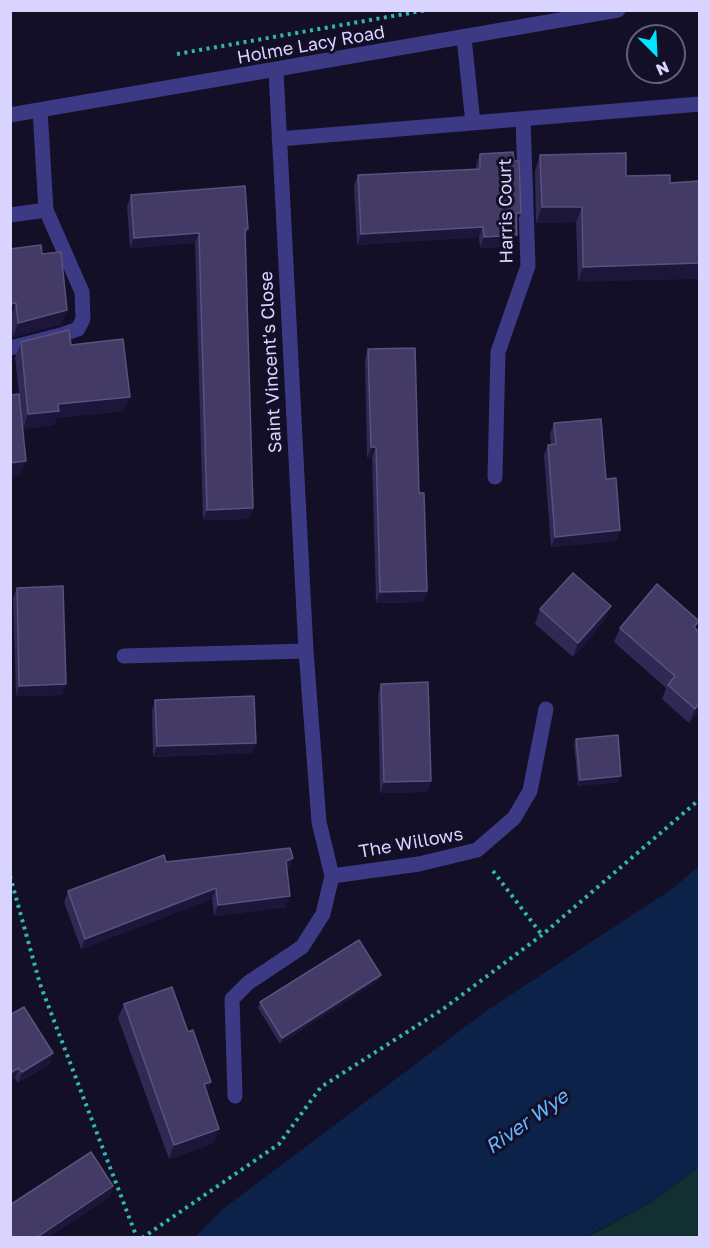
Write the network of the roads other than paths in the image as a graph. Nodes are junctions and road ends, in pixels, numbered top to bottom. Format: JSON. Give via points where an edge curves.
{"nodes":[{"id":1,"x":618,"y":10,"type":"edge"},
{"id":2,"x":464,"y":38,"type":"junction"},
{"id":3,"x":276,"y":71,"type":"junction"},
{"id":4,"x":699,"y":104,"type":"edge"},
{"id":5,"x":40,"y":110,"type":"junction"},
{"id":6,"x":10,"y":115,"type":"edge"},
{"id":7,"x":523,"y":119,"type":"junction"},
{"id":8,"x":473,"y":123,"type":"junction"},
{"id":9,"x":279,"y":138,"type":"junction"},
{"id":10,"x":46,"y":210,"type":"junction"},
{"id":11,"x":10,"y":215,"type":"edge"},
{"id":12,"x":10,"y":348,"type":"edge"},
{"id":13,"x":495,"y":477,"type":"dead end"},
{"id":14,"x":306,"y":651,"type":"junction"},
{"id":15,"x":124,"y":656,"type":"dead end"},
{"id":16,"x":546,"y":709,"type":"dead end"},
{"id":17,"x":332,"y":876,"type":"junction"},
{"id":18,"x":235,"y":1096,"type":"dead end"}],
"edges":[{"from":1,"to":2,"type":"street","name":"Holme Lacy Road"},
{"from":2,"to":3,"type":"street","name":"Holme Lacy Road"},
{"from":2,"to":8,"type":"street"},
{"from":3,"to":5,"type":"street","name":"Holme Lacy Road"},
{"from":3,"to":9,"type":"street","name":"Saint Vincent's Close"},
{"from":4,"to":7,"type":"street"},
{"from":5,"to":6,"type":"street","name":"Holme Lacy Road"},
{"from":5,"to":10,"type":"street"},
{"from":7,"to":8,"type":"street"},
{"from":7,"to":13,"type":"street","name":"Harris Court","via":[[528,266],[498,352]]},
{"from":8,"to":9,"type":"street"},
{"from":9,"to":14,"type":"street","name":"Saint Vincent's Close"},
{"from":10,"to":11,"type":"street"},
{"from":10,"to":12,"type":"street","via":[[82,292],[83,319],[78,329]]},
{"from":14,"to":15,"type":"street"},
{"from":14,"to":17,"type":"street","name":"Saint Vincent's Close","via":[[319,822]]},
{"from":16,"to":17,"type":"street","name":"The Willows","via":[[530,791],[514,819],[477,850],[419,864]]},
{"from":17,"to":18,"type":"street","name":"Saint Vincent's Close","via":[[323,914],[302,947],[248,982],[232,999]]}]}
